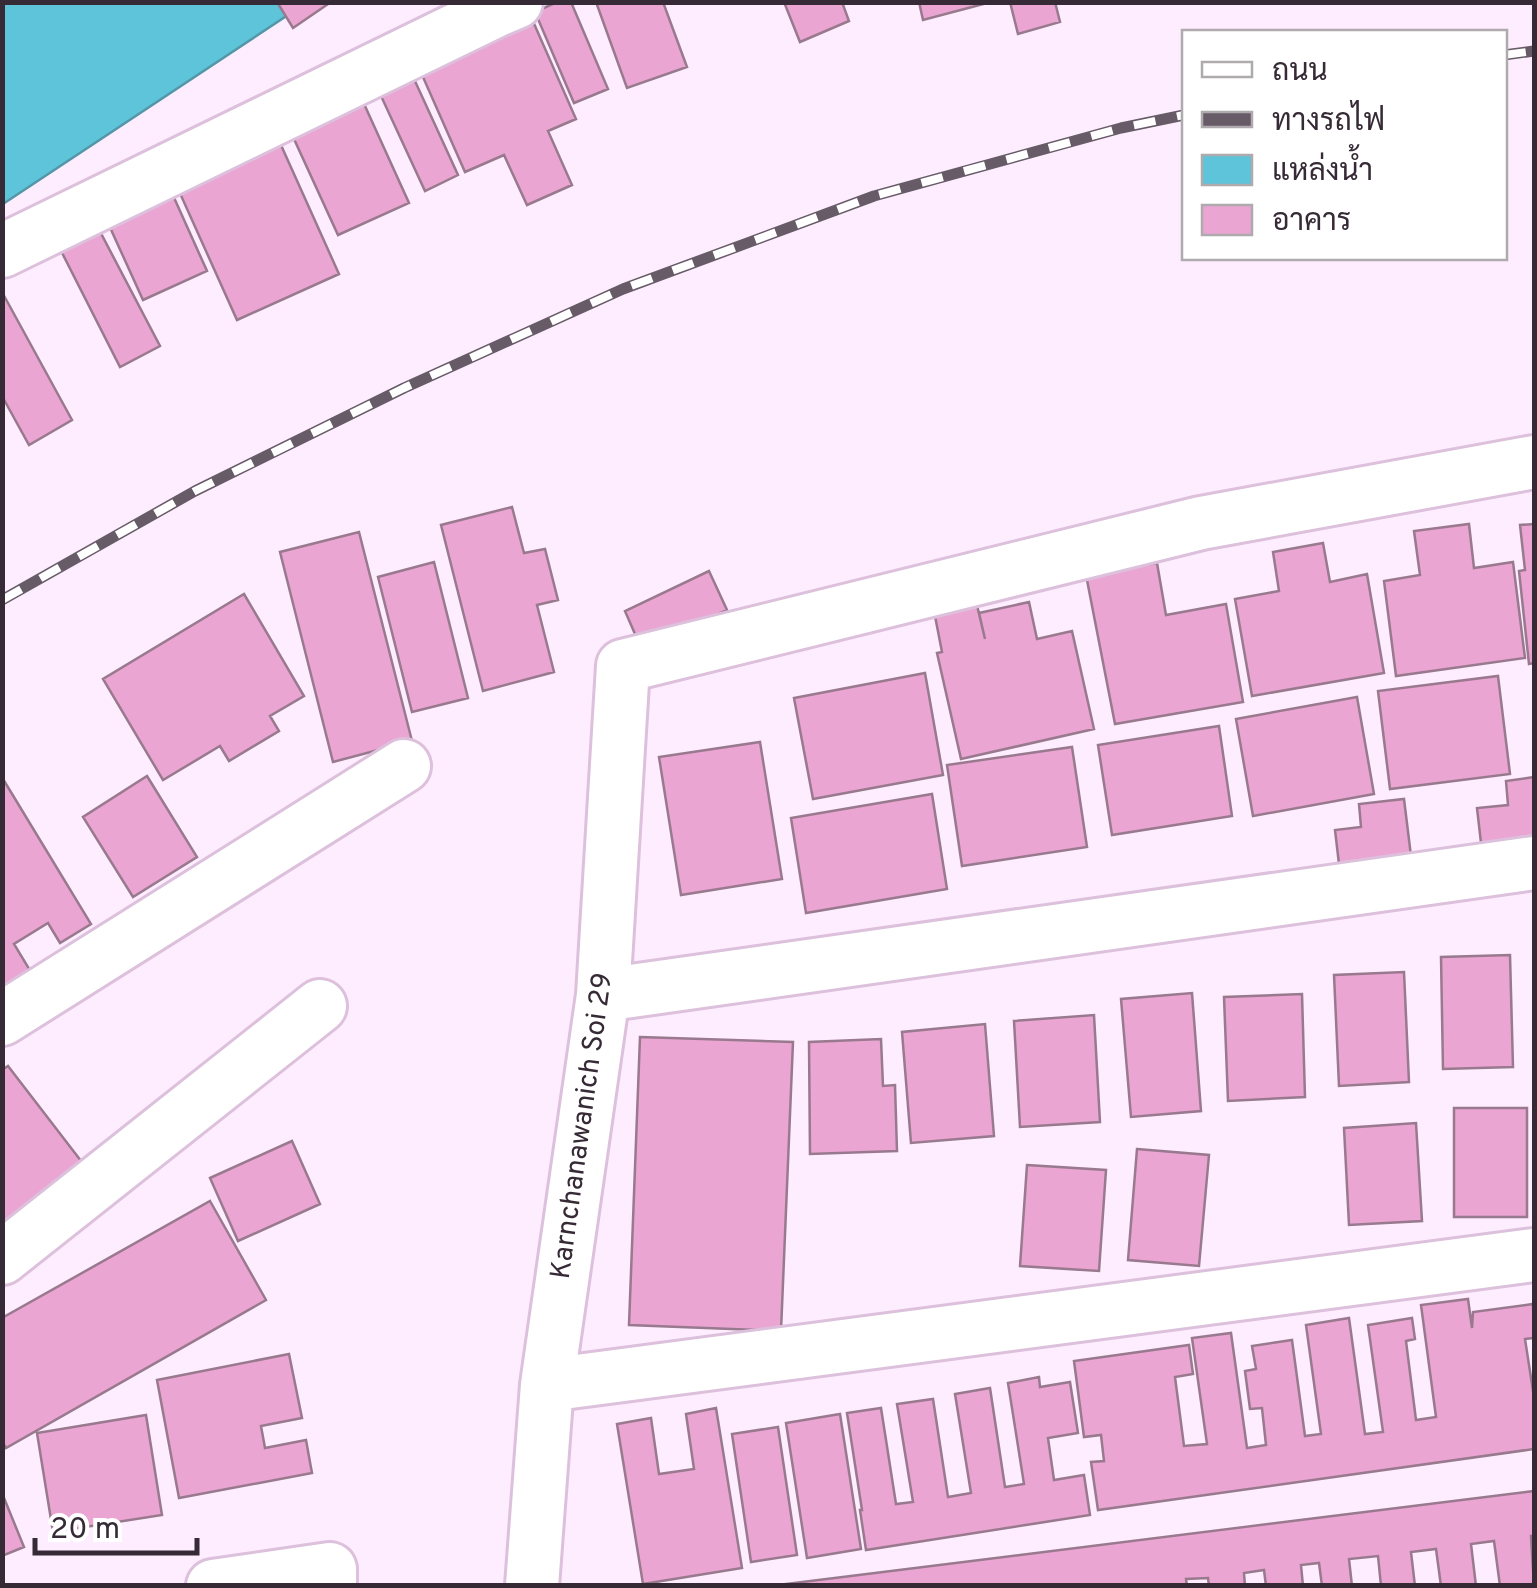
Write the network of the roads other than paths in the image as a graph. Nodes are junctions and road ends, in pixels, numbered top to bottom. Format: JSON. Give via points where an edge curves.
{"nodes":[{"id":1,"x":516,"y":2,"type":"edge"},
{"id":2,"x":2,"y":251,"type":"edge"},
{"id":3,"x":1534,"y":462,"type":"edge"},
{"id":4,"x":404,"y":766,"type":"dead end"},
{"id":5,"x":1534,"y":863,"type":"edge"},
{"id":6,"x":603,"y":995,"type":"junction"},
{"id":7,"x":320,"y":1006,"type":"dead end"},
{"id":8,"x":2,"y":1019,"type":"edge"},
{"id":9,"x":1534,"y":1256,"type":"edge"},
{"id":10,"x":2,"y":1258,"type":"edge"},
{"id":11,"x":547,"y":1386,"type":"junction"},
{"id":12,"x":213,"y":1586,"type":"edge"},
{"id":13,"x":330,"y":1586,"type":"edge"},
{"id":14,"x":532,"y":1586,"type":"edge"}],
"edges":[{"from":1,"to":2,"type":"street"},
{"from":3,"to":6,"type":"street","name":"Karnchanawanich Soi 29","via":[[1201,523],[622,666]]},
{"from":4,"to":8,"type":"street"},
{"from":5,"to":6,"type":"street"},
{"from":6,"to":11,"type":"street","name":"Karnchanawanich Soi 29"},
{"from":7,"to":10,"type":"street"},
{"from":9,"to":11,"type":"street"},
{"from":11,"to":14,"type":"street","name":"Karnchanawanich Soi 29"},
{"from":12,"to":13,"type":"street","via":[[330,1570]]}]}
